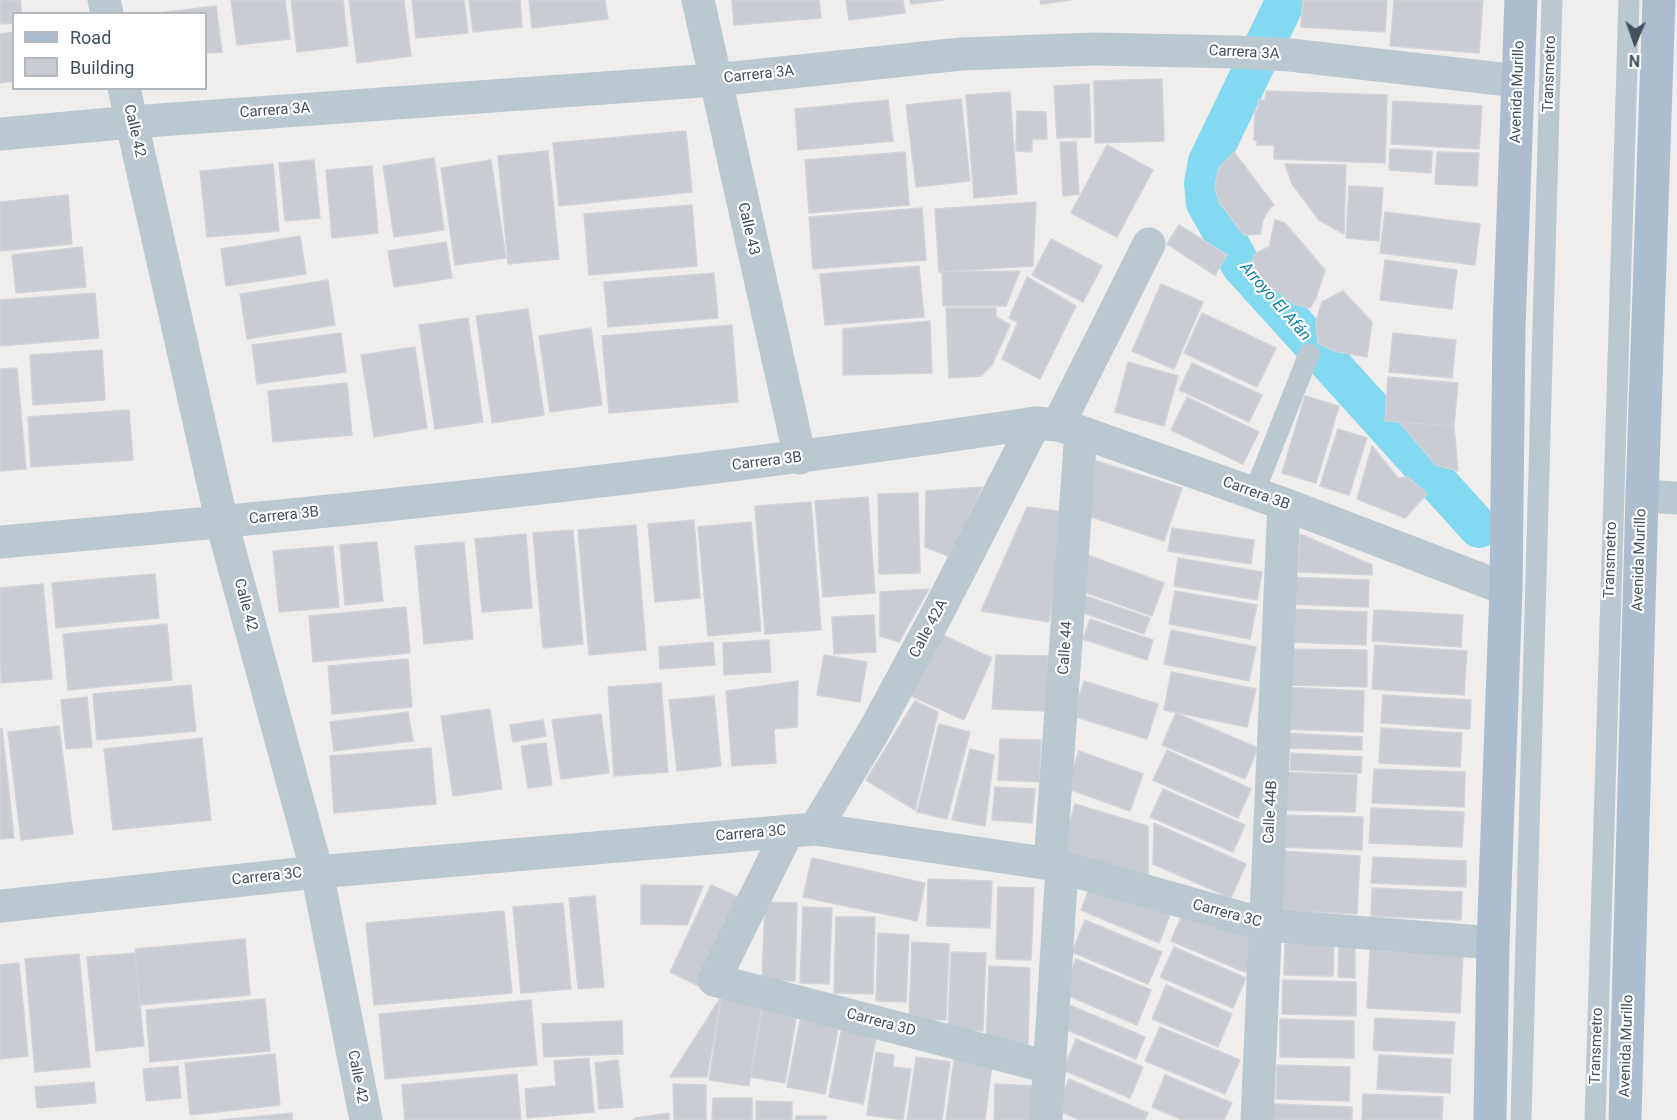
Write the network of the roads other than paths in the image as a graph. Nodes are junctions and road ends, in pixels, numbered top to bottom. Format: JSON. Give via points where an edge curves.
{"nodes":[{"id":1,"x":698,"y":0,"type":"edge"},
{"id":2,"x":1521,"y":0,"type":"edge"},
{"id":3,"x":1552,"y":0,"type":"edge"},
{"id":4,"x":1629,"y":0,"type":"edge"},
{"id":5,"x":1659,"y":0,"type":"edge"},
{"id":6,"x":715,"y":80,"type":"junction"},
{"id":7,"x":1518,"y":81,"type":"junction"},
{"id":8,"x":124,"y":90,"type":"edge"},
{"id":9,"x":132,"y":122,"type":"junction"},
{"id":10,"x":0,"y":134,"type":"edge"},
{"id":11,"x":1149,"y":244,"type":"dead end"},
{"id":12,"x":1309,"y":354,"type":"dead end"},
{"id":13,"x":1058,"y":427,"type":"junction"},
{"id":14,"x":800,"y":458,"type":"junction"},
{"id":15,"x":1642,"y":496,"type":"junction"},
{"id":16,"x":1269,"y":498,"type":"junction"},
{"id":17,"x":1677,"y":498,"type":"edge"},
{"id":18,"x":222,"y":523,"type":"junction"},
{"id":19,"x":0,"y":543,"type":"edge"},
{"id":20,"x":1506,"y":589,"type":"junction"},
{"id":21,"x":801,"y":830,"type":"junction"},
{"id":22,"x":1056,"y":866,"type":"junction"},
{"id":23,"x":317,"y":872,"type":"junction"},
{"id":24,"x":0,"y":906,"type":"edge"},
{"id":25,"x":1266,"y":925,"type":"junction"},
{"id":26,"x":1493,"y":943,"type":"junction"},
{"id":27,"x":714,"y":980,"type":"joint"},
{"id":28,"x":1048,"y":1067,"type":"junction"},
{"id":29,"x":366,"y":1120,"type":"edge"},
{"id":30,"x":1046,"y":1120,"type":"edge"},
{"id":31,"x":1257,"y":1120,"type":"edge"},
{"id":32,"x":1490,"y":1120,"type":"edge"},
{"id":33,"x":1521,"y":1120,"type":"edge"},
{"id":34,"x":1595,"y":1120,"type":"edge"},
{"id":35,"x":1624,"y":1120,"type":"edge"}],
"edges":[{"from":1,"to":6,"type":"street","name":"Calle 43"},
{"from":2,"to":7,"type":"main road","name":"Avenida Murillo"},
{"from":3,"to":33,"type":"lane","name":"Transmetro"},
{"from":4,"to":34,"type":"lane","name":"Transmetro"},
{"from":5,"to":15,"type":"main road","name":"Avenida Murillo"},
{"from":6,"to":7,"type":"street","name":"Carrera 3A","via":[[962,54],[1094,49],[1290,56]]},
{"from":6,"to":9,"type":"street","name":"Carrera 3A"},
{"from":6,"to":14,"type":"street","name":"Calle 43"},
{"from":7,"to":20,"type":"main road","name":"Avenida Murillo","via":[[1509,327]]},
{"from":8,"to":9,"type":"street","name":"Calle 42"},
{"from":9,"to":10,"type":"street","name":"Carrera 3A"},
{"from":9,"to":18,"type":"street","name":"Calle 42"},
{"from":11,"to":13,"type":"street","name":"Calle 44"},
{"from":12,"to":16,"type":"lane","name":"Calle 44B"},
{"from":13,"to":14,"type":"street","name":"Carrera 3B"},
{"from":13,"to":16,"type":"street","name":"Carrera 3B"},
{"from":13,"to":21,"type":"street","name":"Calle 42A","via":[[936,616],[874,729]]},
{"from":13,"to":22,"type":"street","name":"Calle 44"},
{"from":14,"to":18,"type":"street","name":"Carrera 3B"},
{"from":15,"to":17,"type":"street"},
{"from":15,"to":35,"type":"main road","name":"Avenida Murillo"},
{"from":16,"to":20,"type":"street","name":"Carrera 3B"},
{"from":16,"to":25,"type":"street","name":"Calle 44B"},
{"from":18,"to":19,"type":"street","name":"Carrera 3B"},
{"from":18,"to":23,"type":"street","name":"Calle 42"},
{"from":20,"to":26,"type":"main road","name":"Avenida Murillo"},
{"from":21,"to":22,"type":"street","name":"Carrera 3C"},
{"from":21,"to":23,"type":"street","name":"Carrera 3C"},
{"from":21,"to":27,"type":"street","name":"Calle 42A"},
{"from":22,"to":25,"type":"street","name":"Carrera 3C"},
{"from":22,"to":28,"type":"street","name":"Calle 44"},
{"from":23,"to":24,"type":"street","name":"Carrera 3C"},
{"from":23,"to":29,"type":"street","name":"Calle 42"},
{"from":25,"to":26,"type":"street","name":"Carrera 3C"},
{"from":25,"to":31,"type":"street","name":"Calle 44B"},
{"from":26,"to":32,"type":"main road","name":"Avenida Murillo"},
{"from":27,"to":28,"type":"street","name":"Carrera 3D"},
{"from":28,"to":30,"type":"street","name":"Calle 44"}]}
